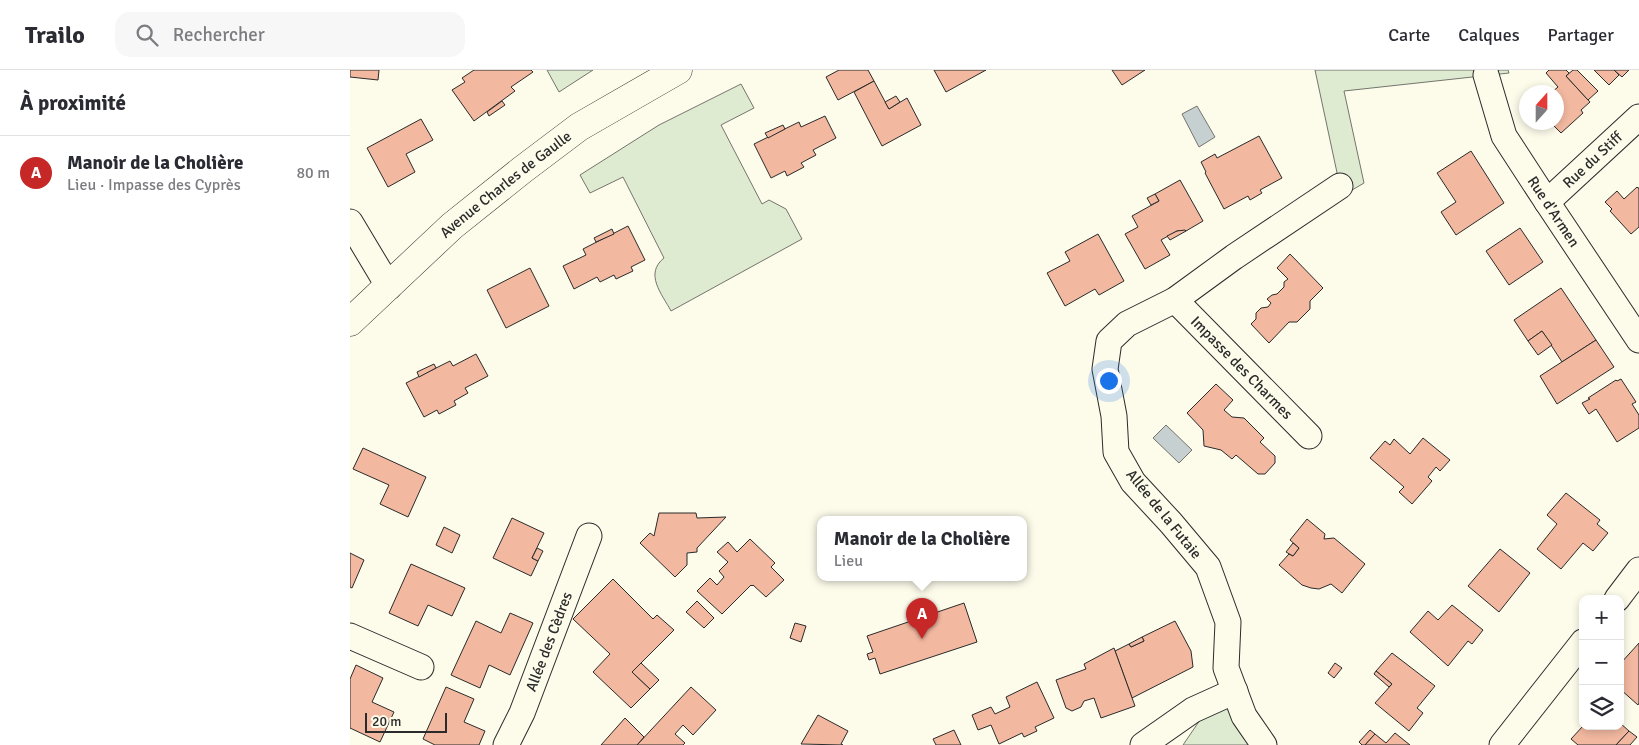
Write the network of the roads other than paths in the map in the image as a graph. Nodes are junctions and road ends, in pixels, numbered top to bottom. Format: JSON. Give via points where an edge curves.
{"nodes":[{"id":1,"x":678,"y":70,"type":"edge"},
{"id":2,"x":1486,"y":74,"type":"dead end"},
{"id":3,"x":1639,"y":117,"type":"edge"},
{"id":4,"x":1340,"y":186,"type":"dead end"},
{"id":5,"x":1547,"y":202,"type":"junction"},
{"id":6,"x":350,"y":222,"type":"edge"},
{"id":7,"x":389,"y":287,"type":"junction"},
{"id":8,"x":1175,"y":300,"type":"junction"},
{"id":9,"x":350,"y":322,"type":"edge"},
{"id":10,"x":1639,"y":340,"type":"edge"},
{"id":11,"x":1309,"y":436,"type":"dead end"},
{"id":12,"x":589,"y":536,"type":"dead end"},
{"id":13,"x":1639,"y":570,"type":"edge"},
{"id":14,"x":1620,"y":595,"type":"edge"},
{"id":15,"x":350,"y":636,"type":"edge"},
{"id":16,"x":1579,"y":647,"type":"edge"},
{"id":17,"x":422,"y":667,"type":"dead end"},
{"id":18,"x":1235,"y":691,"type":"junction"},
{"id":19,"x":506,"y":745,"type":"edge"},
{"id":20,"x":1143,"y":745,"type":"edge"},
{"id":21,"x":1264,"y":745,"type":"edge"},
{"id":22,"x":1502,"y":745,"type":"edge"}],
"edges":[{"from":1,"to":7,"type":"street","name":"Avenue Charles de Gaulle","via":[[579,127],[452,226]]},
{"from":2,"to":5,"type":"street","name":"Rue d'Armen","via":[[1504,136]]},
{"from":3,"to":5,"type":"street","name":"Rue du Stiff"},
{"from":4,"to":8,"type":"street","name":"Allée de la Futaie"},
{"from":5,"to":10,"type":"street","name":"Rue d'Armen"},
{"from":6,"to":7,"type":"street"},
{"from":7,"to":9,"type":"street","name":"Avenue Charles de Gaulle"},
{"from":8,"to":11,"type":"street","name":"Impasse des Charmes"},
{"from":8,"to":18,"type":"street","name":"Allée de la Futaie","via":[[1127,324],[1109,342],[1105,369],[1114,416],[1116,452],[1133,482],[1208,567],[1228,622],[1226,668]]},
{"from":12,"to":19,"type":"street","name":"Allée des Cèdres","via":[[522,712]]},
{"from":13,"to":14,"type":"street"},
{"from":15,"to":17,"type":"street"},
{"from":16,"to":22,"type":"street"},
{"from":18,"to":20,"type":"street","via":[[1192,710]]},
{"from":18,"to":21,"type":"street","name":"Allée de la Futaie","via":[[1244,716]]}]}
